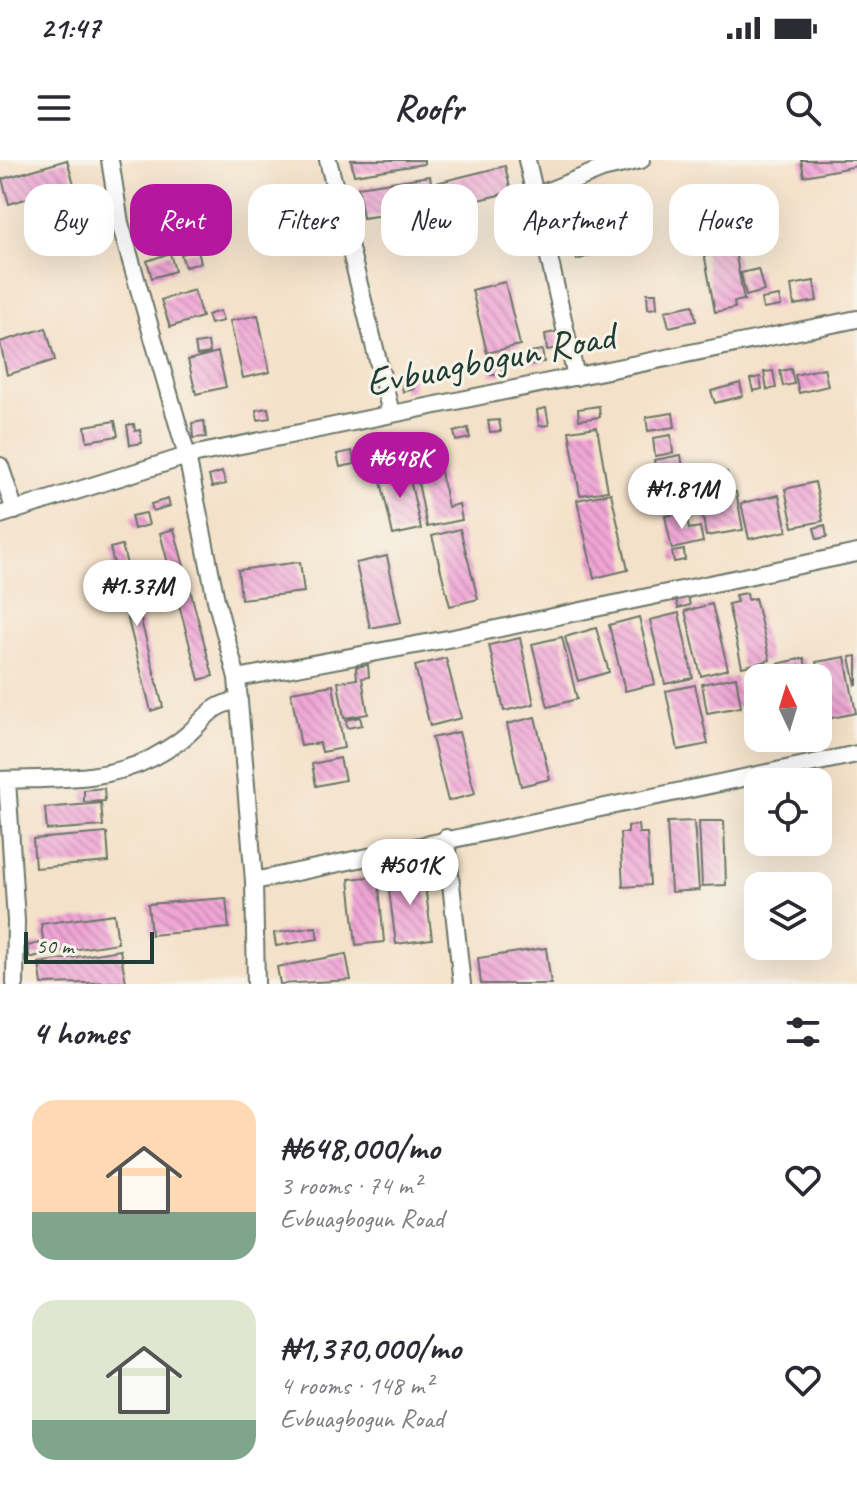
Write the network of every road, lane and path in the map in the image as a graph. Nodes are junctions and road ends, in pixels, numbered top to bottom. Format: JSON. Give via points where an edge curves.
{"nodes":[{"id":1,"x":110,"y":160,"type":"edge"},
{"id":2,"x":328,"y":160,"type":"edge"},
{"id":3,"x":527,"y":160,"type":"edge"},
{"id":4,"x":641,"y":160,"type":"edge"},
{"id":5,"x":533,"y":184,"type":"edge"},
{"id":6,"x":565,"y":184,"type":"edge"},
{"id":7,"x":549,"y":256,"type":"edge"},
{"id":8,"x":857,"y":319,"type":"edge"},
{"id":9,"x":576,"y":377,"type":"junction"},
{"id":10,"x":391,"y":413,"type":"junction"},
{"id":11,"x":187,"y":456,"type":"junction"},
{"id":12,"x":0,"y":466,"type":"edge"},
{"id":13,"x":8,"y":513,"type":"edge"},
{"id":14,"x":857,"y":553,"type":"edge"},
{"id":15,"x":237,"y":678,"type":"junction"},
{"id":16,"x":237,"y":701,"type":"junction"},
{"id":17,"x":857,"y":754,"type":"edge"},
{"id":18,"x":3,"y":780,"type":"edge"},
{"id":19,"x":446,"y":838,"type":"junction"},
{"id":20,"x":254,"y":881,"type":"junction"},
{"id":21,"x":15,"y":984,"type":"edge"},
{"id":22,"x":256,"y":984,"type":"edge"},
{"id":23,"x":462,"y":984,"type":"edge"}],
"edges":[{"from":1,"to":11,"type":"street","via":[[127,250]]},
{"from":2,"to":10,"type":"street"},
{"from":3,"to":5,"type":"street"},
{"from":4,"to":6,"type":"street"},
{"from":7,"to":9,"type":"street"},
{"from":8,"to":9,"type":"street","name":"Evbuagbogun Road"},
{"from":9,"to":10,"type":"street","name":"Evbuagbogun Road"},
{"from":10,"to":11,"type":"street","name":"Evbuagbogun Road"},
{"from":11,"to":13,"type":"street","name":"Evbuagbogun Road"},
{"from":11,"to":15,"type":"street"},
{"from":12,"to":13,"type":"street"},
{"from":14,"to":15,"type":"street"},
{"from":15,"to":16,"type":"street"},
{"from":16,"to":18,"type":"street","via":[[209,710],[171,748],[129,769],[109,775]]},
{"from":16,"to":20,"type":"street"},
{"from":17,"to":19,"type":"street"},
{"from":18,"to":21,"type":"street","via":[[16,921]]},
{"from":19,"to":20,"type":"street"},
{"from":19,"to":23,"type":"street"},
{"from":20,"to":22,"type":"street"}]}
